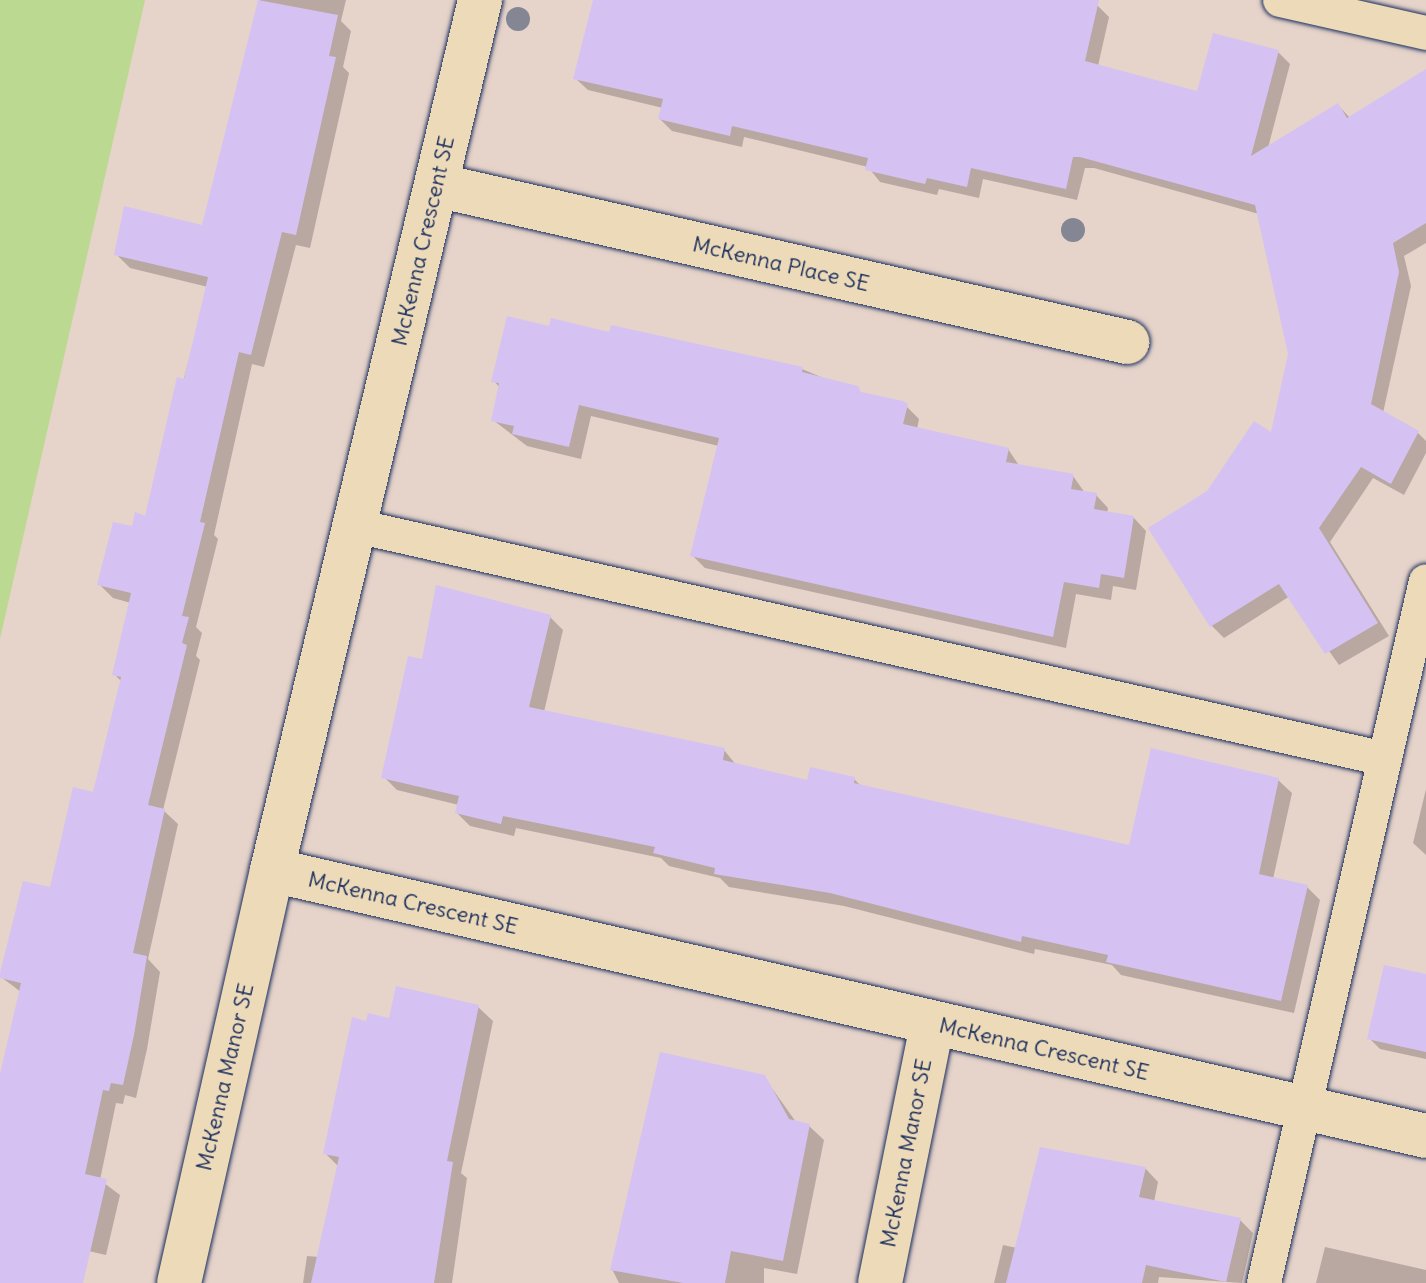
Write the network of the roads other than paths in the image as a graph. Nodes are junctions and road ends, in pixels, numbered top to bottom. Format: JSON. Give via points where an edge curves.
{"nodes":[{"id":1,"x":480,"y":0,"type":"edge"},
{"id":2,"x":1280,"y":0,"type":"edge"},
{"id":3,"x":1426,"y":33,"type":"edge"},
{"id":4,"x":436,"y":185,"type":"junction"},
{"id":5,"x":1127,"y":342,"type":"dead end"},
{"id":6,"x":356,"y":526,"type":"junction"},
{"id":7,"x":1426,"y":581,"type":"edge"},
{"id":8,"x":1385,"y":759,"type":"junction"},
{"id":9,"x":272,"y":870,"type":"junction"},
{"id":10,"x":932,"y":1024,"type":"junction"},
{"id":11,"x":1304,"y":1110,"type":"junction"},
{"id":12,"x":1426,"y":1136,"type":"edge"},
{"id":13,"x":179,"y":1283,"type":"edge"},
{"id":14,"x":880,"y":1283,"type":"edge"},
{"id":15,"x":1264,"y":1283,"type":"edge"}],
"edges":[{"from":1,"to":4,"type":"street","name":"McKenna Crescent SE"},
{"from":2,"to":3,"type":"lane"},
{"from":4,"to":5,"type":"street","name":"McKenna Place SE"},
{"from":4,"to":6,"type":"street","name":"McKenna Crescent SE"},
{"from":6,"to":8,"type":"lane"},
{"from":6,"to":9,"type":"street","name":"McKenna Crescent SE"},
{"from":7,"to":8,"type":"lane"},
{"from":8,"to":11,"type":"lane"},
{"from":9,"to":10,"type":"street","name":"McKenna Crescent SE"},
{"from":9,"to":13,"type":"street","name":"McKenna Manor SE"},
{"from":10,"to":11,"type":"street","name":"McKenna Crescent SE"},
{"from":10,"to":14,"type":"street","name":"McKenna Manor SE"},
{"from":11,"to":12,"type":"street","name":"McKenna Crescent SE"},
{"from":11,"to":15,"type":"lane"}]}
